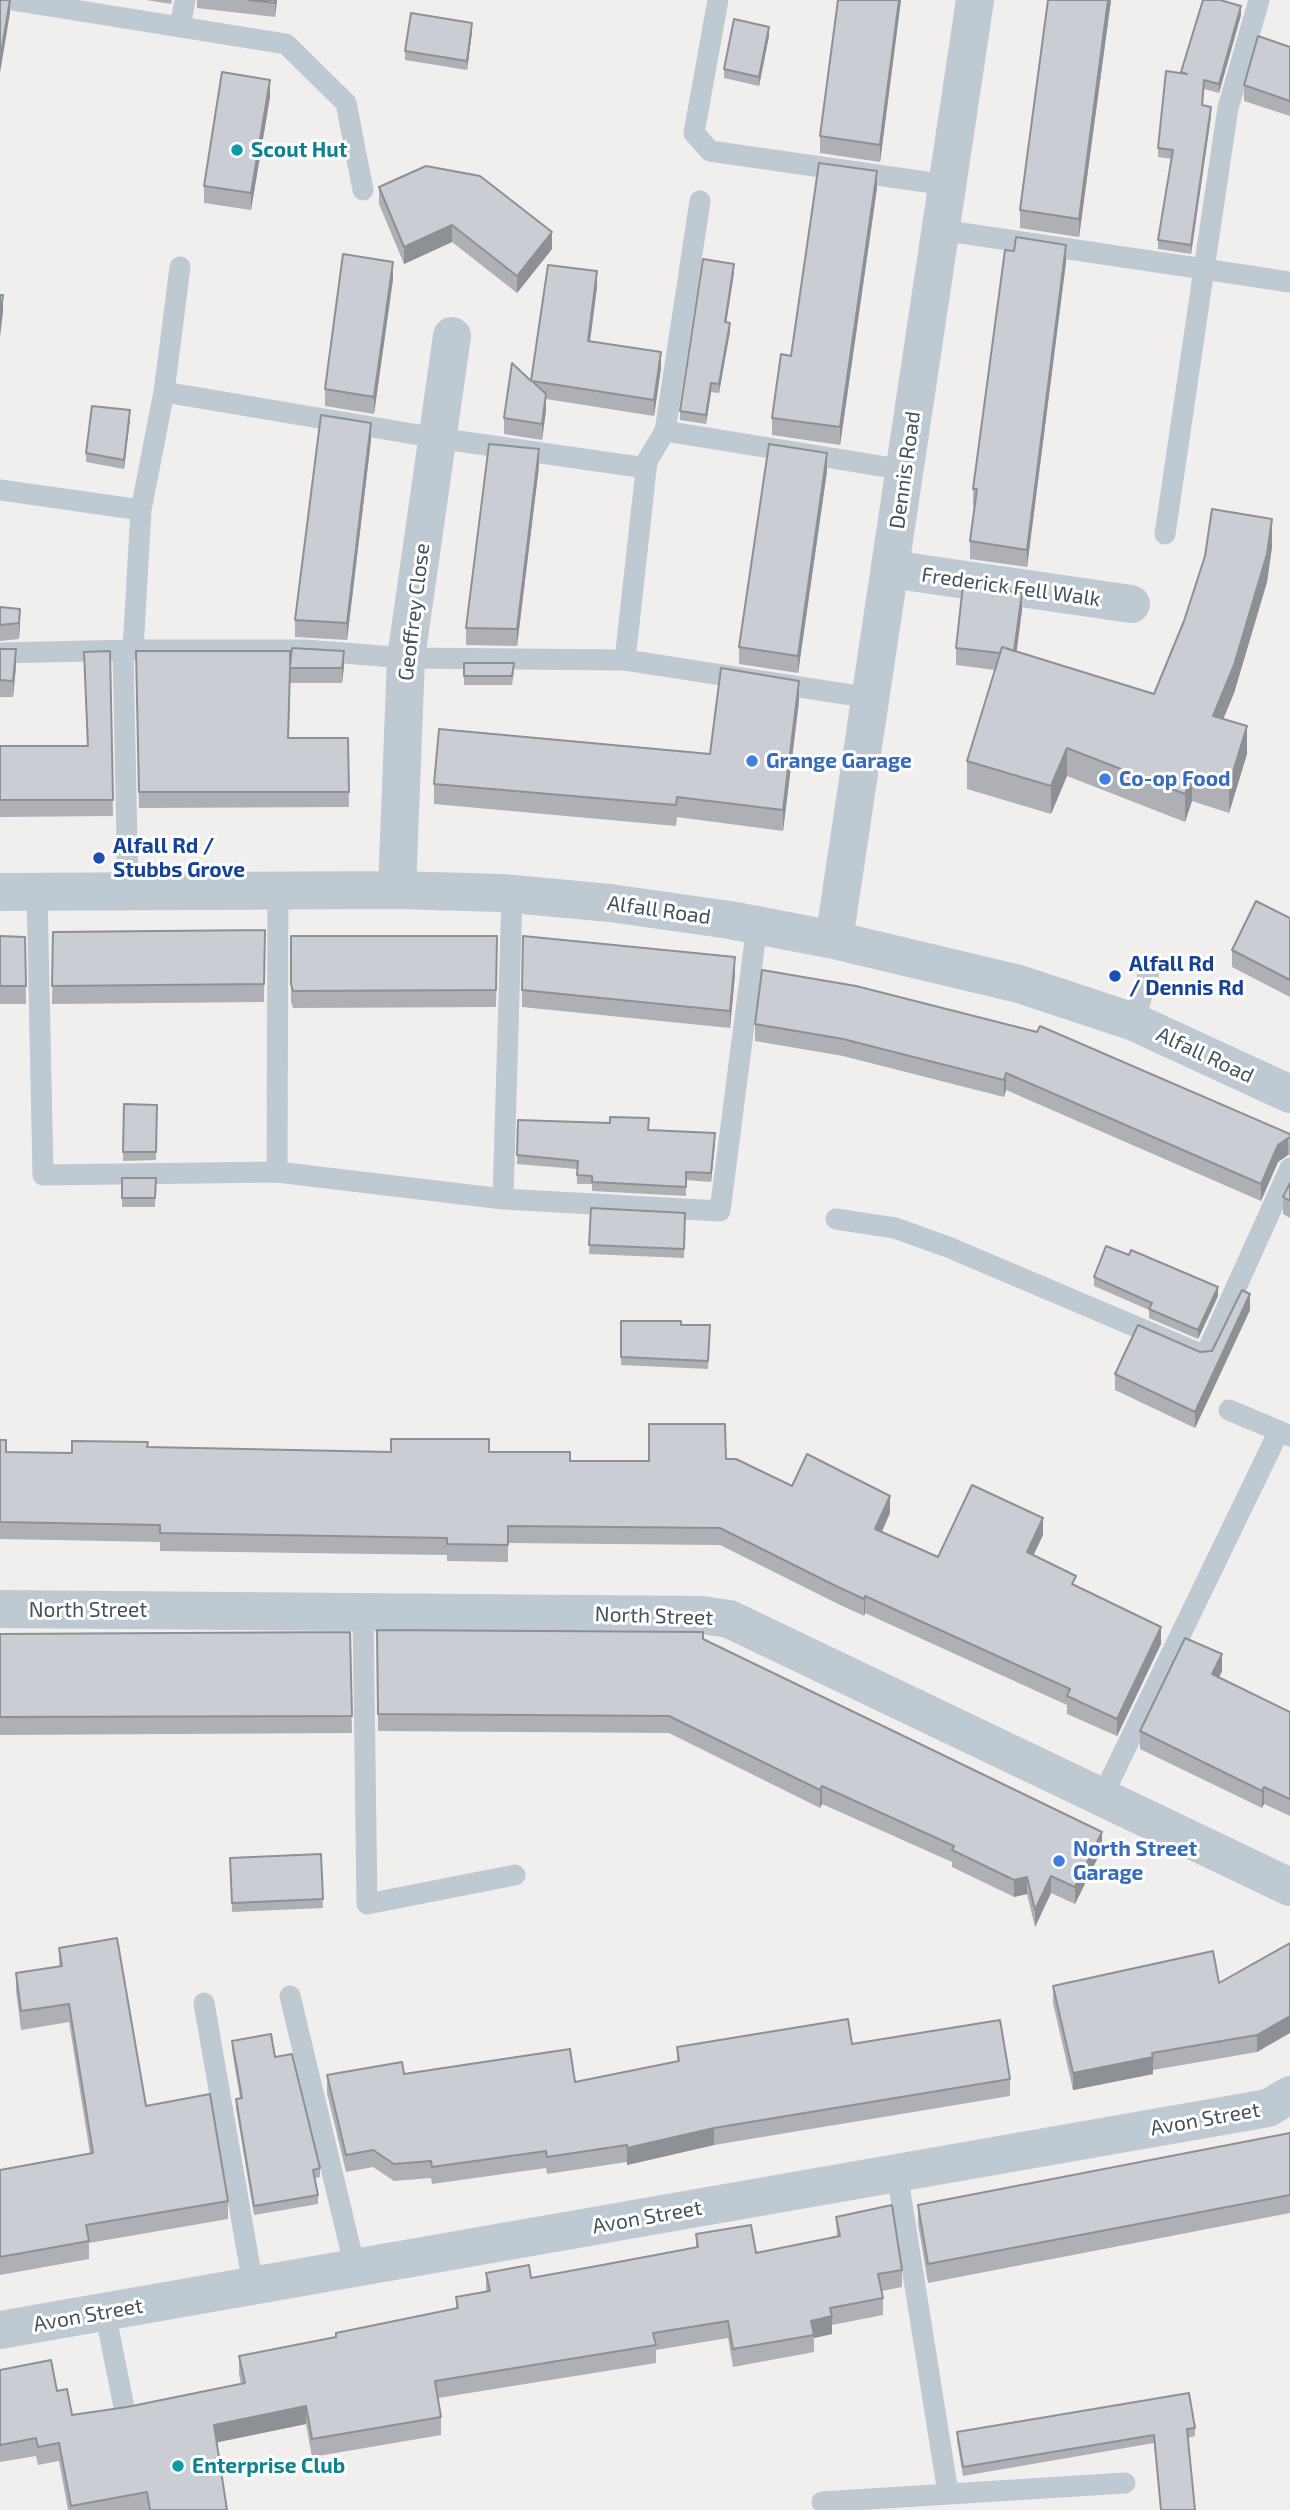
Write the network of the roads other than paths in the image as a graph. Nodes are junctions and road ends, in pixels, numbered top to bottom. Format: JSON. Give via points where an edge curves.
{"nodes":[{"id":1,"x":12,"y":0,"type":"edge"},
{"id":2,"x":185,"y":0,"type":"edge"},
{"id":3,"x":718,"y":0,"type":"edge"},
{"id":4,"x":975,"y":0,"type":"edge"},
{"id":5,"x":1259,"y":0,"type":"edge"},
{"id":6,"x":180,"y":27,"type":"junction"},
{"id":7,"x":947,"y":185,"type":"junction"},
{"id":8,"x":363,"y":190,"type":"dead end"},
{"id":9,"x":700,"y":201,"type":"dead end"},
{"id":10,"x":941,"y":230,"type":"junction"},
{"id":11,"x":180,"y":267,"type":"dead end"},
{"id":12,"x":1204,"y":269,"type":"junction"},
{"id":13,"x":1290,"y":282,"type":"edge"},
{"id":14,"x":452,"y":336,"type":"dead end"},
{"id":15,"x":164,"y":392,"type":"junction"},
{"id":16,"x":665,"y":431,"type":"junction"},
{"id":17,"x":438,"y":438,"type":"junction"},
{"id":18,"x":646,"y":468,"type":"junction"},
{"id":19,"x":905,"y":470,"type":"junction"},
{"id":20,"x":0,"y":490,"type":"edge"},
{"id":21,"x":141,"y":510,"type":"junction"},
{"id":22,"x":1165,"y":534,"type":"dead end"},
{"id":23,"x":890,"y":569,"type":"junction"},
{"id":24,"x":1131,"y":604,"type":"dead end"},
{"id":25,"x":128,"y":650,"type":"junction"},
{"id":26,"x":0,"y":653,"type":"edge"},
{"id":27,"x":406,"y":658,"type":"junction"},
{"id":28,"x":625,"y":660,"type":"junction"},
{"id":29,"x":871,"y":698,"type":"junction"},
{"id":30,"x":397,"y":890,"type":"junction"},
{"id":31,"x":278,"y":891,"type":"junction"},
{"id":32,"x":18,"y":892,"type":"edge"},
{"id":33,"x":128,"y":892,"type":"junction"},
{"id":34,"x":512,"y":894,"type":"junction"},
{"id":35,"x":757,"y":925,"type":"junction"},
{"id":36,"x":834,"y":940,"type":"junction"},
{"id":37,"x":1150,"y":968,"type":"dead end"},
{"id":38,"x":1134,"y":1022,"type":"junction"},
{"id":39,"x":1290,"y":1094,"type":"edge"},
{"id":40,"x":1290,"y":1168,"type":"edge"},
{"id":41,"x":277,"y":1172,"type":"junction"},
{"id":42,"x":503,"y":1199,"type":"junction"},
{"id":43,"x":836,"y":1219,"type":"dead end"},
{"id":44,"x":1229,"y":1410,"type":"dead end"},
{"id":45,"x":1284,"y":1434,"type":"edge"},
{"id":46,"x":0,"y":1609,"type":"edge"},
{"id":47,"x":363,"y":1612,"type":"junction"},
{"id":48,"x":1102,"y":1797,"type":"junction"},
{"id":49,"x":515,"y":1875,"type":"dead end"},
{"id":50,"x":1290,"y":1887,"type":"edge"},
{"id":51,"x":290,"y":1996,"type":"dead end"},
{"id":52,"x":204,"y":2003,"type":"dead end"},
{"id":53,"x":1290,"y":2095,"type":"edge"},
{"id":54,"x":897,"y":2173,"type":"junction"},
{"id":55,"x":355,"y":2268,"type":"junction"},
{"id":56,"x":253,"y":2286,"type":"junction"},
{"id":57,"x":105,"y":2312,"type":"junction"},
{"id":58,"x":0,"y":2330,"type":"edge"},
{"id":59,"x":125,"y":2412,"type":"edge"},
{"id":60,"x":1125,"y":2483,"type":"dead end"},
{"id":61,"x":948,"y":2493,"type":"junction"},
{"id":62,"x":822,"y":2502,"type":"dead end"}],
"edges":[{"from":1,"to":6,"type":"lane"},
{"from":2,"to":6,"type":"lane"},
{"from":3,"to":7,"type":"lane","via":[[694,134],[710,150]]},
{"from":4,"to":7,"type":"street","name":"Dennis Road"},
{"from":5,"to":12,"type":"lane","via":[[1228,108]]},
{"from":6,"to":8,"type":"lane","via":[[286,44],[346,103]]},
{"from":7,"to":10,"type":"street","name":"Dennis Road"},
{"from":9,"to":16,"type":"lane"},
{"from":10,"to":12,"type":"lane"},
{"from":10,"to":19,"type":"street","name":"Dennis Road"},
{"from":11,"to":15,"type":"lane"},
{"from":12,"to":13,"type":"lane"},
{"from":12,"to":22,"type":"lane"},
{"from":14,"to":17,"type":"street","name":"Geoffrey Close"},
{"from":15,"to":17,"type":"lane"},
{"from":15,"to":21,"type":"lane"},
{"from":16,"to":18,"type":"lane"},
{"from":16,"to":19,"type":"lane"},
{"from":17,"to":18,"type":"lane"},
{"from":17,"to":27,"type":"street","name":"Geoffrey Close"},
{"from":18,"to":28,"type":"lane"},
{"from":19,"to":23,"type":"street","name":"Dennis Road"},
{"from":20,"to":21,"type":"lane"},
{"from":21,"to":25,"type":"lane"},
{"from":23,"to":24,"type":"street","name":"Frederick Fell Walk"},
{"from":23,"to":29,"type":"street","name":"Dennis Road"},
{"from":25,"to":26,"type":"lane"},
{"from":25,"to":27,"type":"lane","via":[[305,650]]},
{"from":25,"to":33,"type":"lane"},
{"from":27,"to":28,"type":"lane"},
{"from":27,"to":30,"type":"street","name":"Geoffrey Close"},
{"from":28,"to":29,"type":"lane"},
{"from":29,"to":36,"type":"street","name":"Dennis Road"},
{"from":30,"to":31,"type":"street","name":"Alfall Road"},
{"from":30,"to":34,"type":"street","name":"Alfall Road"},
{"from":31,"to":33,"type":"street","name":"Alfall Road"},
{"from":31,"to":41,"type":"lane"},
{"from":32,"to":33,"type":"street","name":"Alfall Road"},
{"from":32,"to":41,"type":"lane","via":[[43,1175]]},
{"from":34,"to":35,"type":"street","name":"Alfall Road","via":[[610,902]]},
{"from":34,"to":42,"type":"lane"},
{"from":35,"to":36,"type":"street","name":"Alfall Road"},
{"from":35,"to":42,"type":"lane","via":[[720,1211]]},
{"from":36,"to":38,"type":"street","name":"Alfall Road","via":[[1019,984]]},
{"from":37,"to":38,"type":"lane"},
{"from":38,"to":39,"type":"street","name":"Alfall Road"},
{"from":40,"to":43,"type":"lane","via":[[1205,1356],[948,1247],[895,1228]]},
{"from":41,"to":42,"type":"lane"},
{"from":44,"to":45,"type":"lane"},
{"from":45,"to":48,"type":"lane"},
{"from":46,"to":47,"type":"street","name":"North Street"},
{"from":47,"to":48,"type":"street","name":"North Street","via":[[729,1619]]},
{"from":47,"to":49,"type":"lane","via":[[366,1904]]},
{"from":48,"to":50,"type":"street","name":"North Street"},
{"from":51,"to":55,"type":"lane"},
{"from":52,"to":56,"type":"lane"},
{"from":53,"to":54,"type":"street","name":"Avon Street","via":[[1268,2108]]},
{"from":54,"to":55,"type":"street","name":"Avon Street"},
{"from":54,"to":61,"type":"lane"},
{"from":55,"to":56,"type":"street","name":"Avon Street"},
{"from":56,"to":57,"type":"street","name":"Avon Street"},
{"from":57,"to":58,"type":"street","name":"Avon Street"},
{"from":57,"to":59,"type":"lane"},
{"from":60,"to":61,"type":"lane"},
{"from":61,"to":62,"type":"lane"}]}
